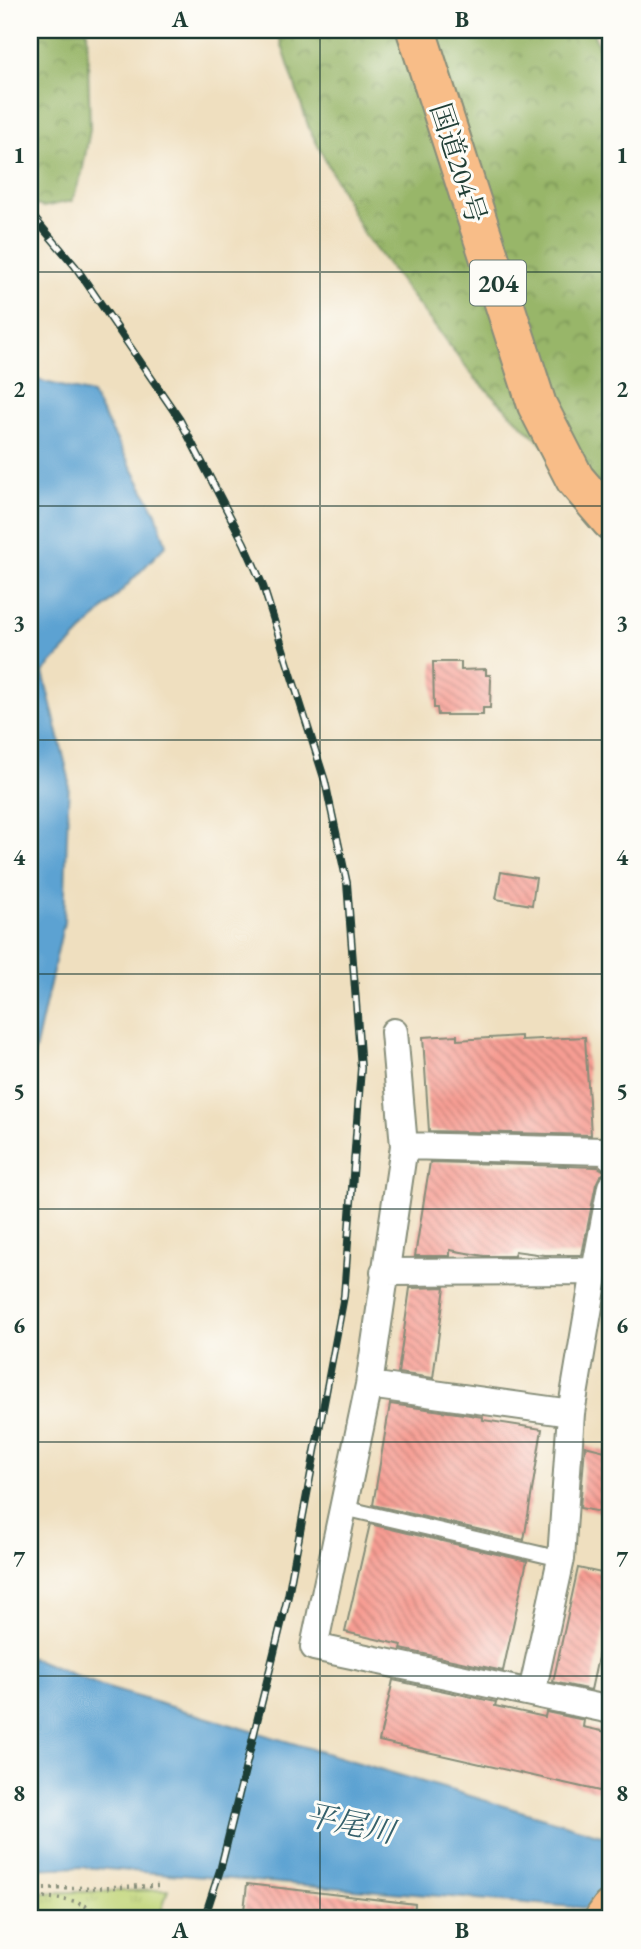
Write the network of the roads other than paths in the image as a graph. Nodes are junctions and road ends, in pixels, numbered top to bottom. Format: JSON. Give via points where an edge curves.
{"nodes":[{"id":1,"x":416,"y":30,"type":"edge"},
{"id":2,"x":611,"y":521,"type":"edge"},
{"id":3,"x":394,"y":1032,"type":"dead end"},
{"id":4,"x":404,"y":1146,"type":"junction"},
{"id":5,"x":611,"y":1157,"type":"edge"},
{"id":6,"x":611,"y":1187,"type":"edge"},
{"id":7,"x":595,"y":1271,"type":"junction"},
{"id":8,"x":384,"y":1272,"type":"junction"},
{"id":9,"x":369,"y":1385,"type":"junction"},
{"id":10,"x":571,"y":1413,"type":"junction"},
{"id":11,"x":344,"y":1508,"type":"junction"},
{"id":12,"x":561,"y":1559,"type":"junction"},
{"id":13,"x":532,"y":1692,"type":"junction"},
{"id":14,"x":611,"y":1710,"type":"edge"},
{"id":15,"x":611,"y":1909,"type":"edge"},
{"id":16,"x":604,"y":1919,"type":"edge"}],
"edges":[{"from":1,"to":2,"type":"highway","name":"国道204号","number":"204","via":[[537,405],[575,479]]},
{"from":3,"to":4,"type":"street"},
{"from":4,"to":5,"type":"street","via":[[605,1151]]},
{"from":4,"to":8,"type":"street"},
{"from":6,"to":7,"type":"street"},
{"from":7,"to":8,"type":"street"},
{"from":7,"to":10,"type":"street"},
{"from":8,"to":9,"type":"street"},
{"from":9,"to":10,"type":"street"},
{"from":9,"to":11,"type":"street"},
{"from":10,"to":12,"type":"street"},
{"from":11,"to":12,"type":"lane"},
{"from":11,"to":13,"type":"street","via":[[314,1647]]},
{"from":12,"to":13,"type":"street"},
{"from":13,"to":14,"type":"street"},
{"from":15,"to":16,"type":"highway"}]}
